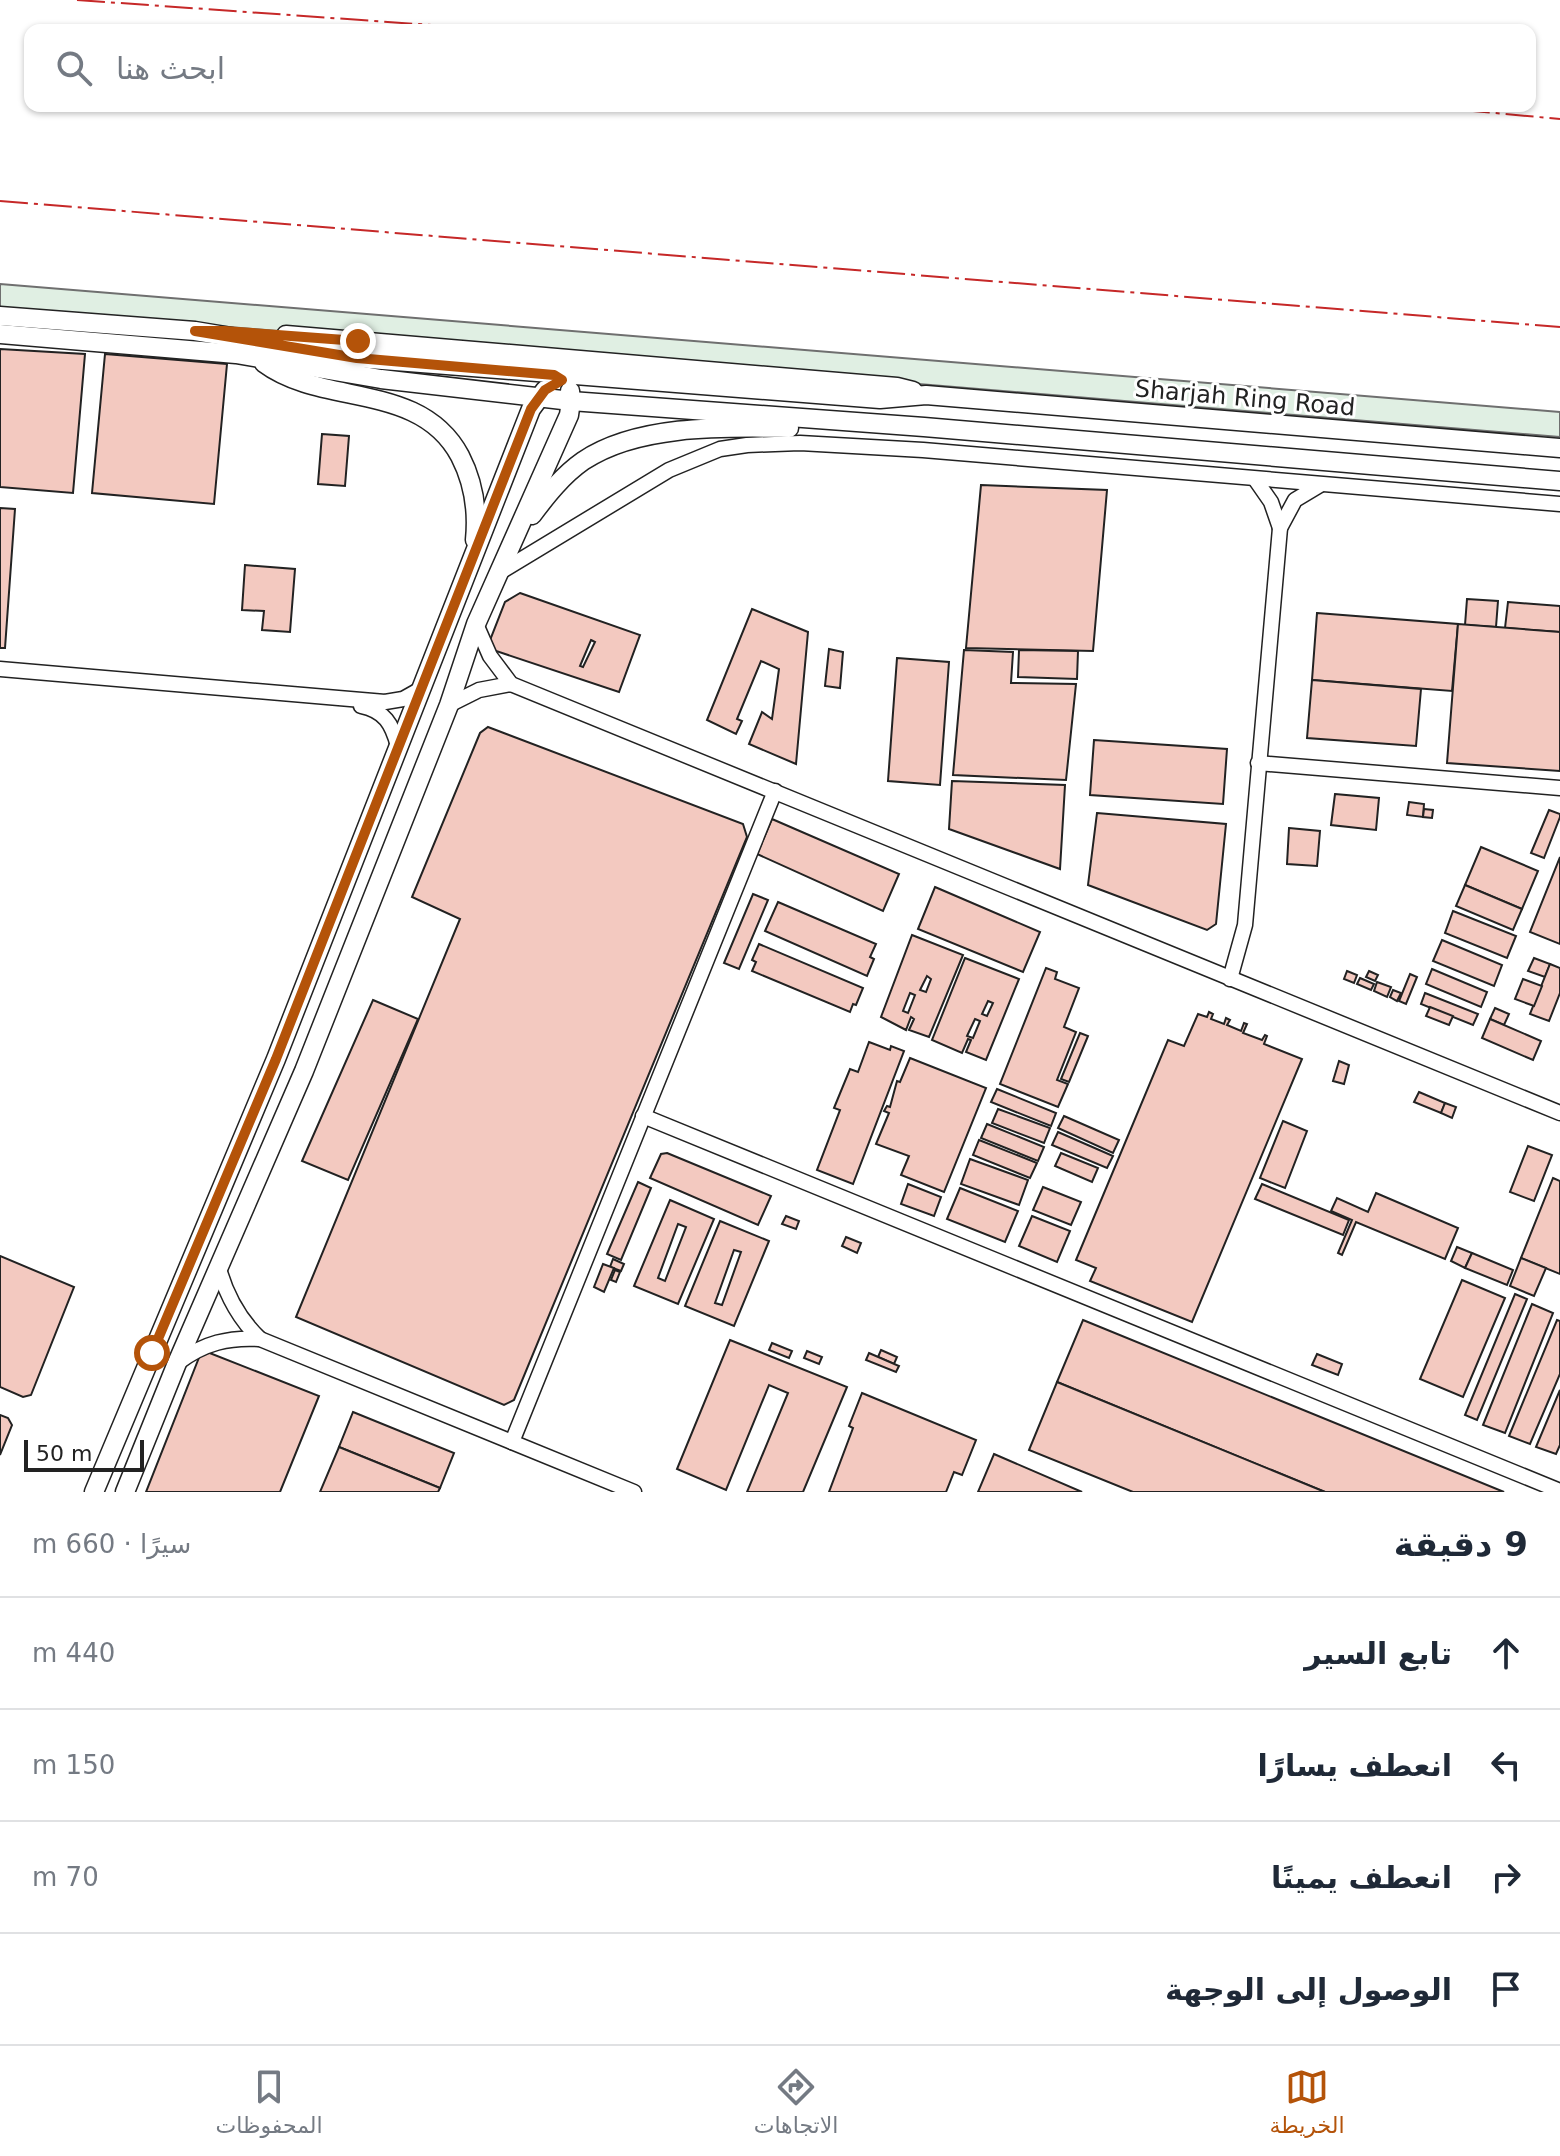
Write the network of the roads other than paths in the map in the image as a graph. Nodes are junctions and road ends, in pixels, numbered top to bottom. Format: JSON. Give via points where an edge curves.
{"nodes":[{"id":1,"x":0,"y":316,"type":"edge"},
{"id":2,"x":195,"y":331,"type":"junction"},
{"id":3,"x":0,"y":334,"type":"edge"},
{"id":4,"x":256,"y":356,"type":"junction"},
{"id":5,"x":563,"y":377,"type":"junction"},
{"id":6,"x":926,"y":395,"type":"junction"},
{"id":7,"x":538,"y":397,"type":"junction"},
{"id":8,"x":571,"y":401,"type":"junction"},
{"id":9,"x":924,"y":427,"type":"junction"},
{"id":10,"x":1560,"y":448,"type":"edge"},
{"id":11,"x":1255,"y":479,"type":"junction"},
{"id":12,"x":1560,"y":481,"type":"edge"},
{"id":13,"x":1320,"y":485,"type":"junction"},
{"id":14,"x":1560,"y":504,"type":"edge"},
{"id":15,"x":1280,"y":528,"type":"junction"},
{"id":16,"x":509,"y":550,"type":"junction"},
{"id":17,"x":473,"y":562,"type":"junction"},
{"id":18,"x":497,"y":574,"type":"junction"},
{"id":19,"x":476,"y":624,"type":"junction"},
{"id":20,"x":0,"y":669,"type":"edge"},
{"id":21,"x":511,"y":684,"type":"junction"},
{"id":22,"x":419,"y":690,"type":"junction"},
{"id":23,"x":342,"y":700,"type":"junction"},
{"id":24,"x":449,"y":705,"type":"junction"},
{"id":25,"x":398,"y":746,"type":"junction"},
{"id":26,"x":1258,"y":763,"type":"junction"},
{"id":27,"x":1560,"y":788,"type":"edge"},
{"id":28,"x":775,"y":791,"type":"junction"},
{"id":29,"x":1230,"y":979,"type":"junction"},
{"id":30,"x":1560,"y":1113,"type":"edge"},
{"id":31,"x":643,"y":1116,"type":"junction"},
{"id":32,"x":219,"y":1269,"type":"junction"},
{"id":33,"x":260,"y":1339,"type":"junction"},
{"id":34,"x":177,"y":1363,"type":"junction"},
{"id":35,"x":512,"y":1442,"type":"junction"},
{"id":36,"x":1560,"y":1491,"type":"edge"},
{"id":37,"x":94,"y":1492,"type":"edge"},
{"id":38,"x":125,"y":1492,"type":"edge"},
{"id":39,"x":634,"y":1492,"type":"edge"}],
"edges":[{"from":1,"to":2,"type":"street"},
{"from":2,"to":5,"type":"street","via":[[357,358]]},
{"from":2,"to":6,"type":"street","via":[[761,374],[897,387]]},
{"from":3,"to":4,"type":"street"},
{"from":4,"to":7,"type":"street","via":[[381,379]]},
{"from":4,"to":17,"type":"street","via":[[295,379],[403,407],[440,430],[456,448],[475,496]]},
{"from":5,"to":6,"type":"street","via":[[880,399]]},
{"from":5,"to":7,"type":"street"},
{"from":5,"to":8,"type":"street"},
{"from":6,"to":10,"type":"street","name":"Sharjah Ring Road"},
{"from":7,"to":8,"type":"street"},
{"from":7,"to":17,"type":"street"},
{"from":8,"to":9,"type":"street"},
{"from":8,"to":16,"type":"street"},
{"from":9,"to":12,"type":"street"},
{"from":9,"to":16,"type":"street","via":[[748,427],[626,440],[581,462],[556,485]]},
{"from":11,"to":13,"type":"street"},
{"from":11,"to":15,"type":"street"},
{"from":11,"to":18,"type":"street","via":[[923,450],[747,445],[720,449],[669,470]]},
{"from":13,"to":14,"type":"street"},
{"from":13,"to":15,"type":"street","via":[[1295,500]]},
{"from":15,"to":26,"type":"street"},
{"from":16,"to":18,"type":"street"},
{"from":17,"to":22,"type":"street"},
{"from":18,"to":19,"type":"street"},
{"from":19,"to":21,"type":"street","via":[[490,656]]},
{"from":19,"to":24,"type":"street"},
{"from":20,"to":23,"type":"street"},
{"from":21,"to":24,"type":"street","via":[[479,690]]},
{"from":21,"to":28,"type":"street"},
{"from":22,"to":23,"type":"street","via":[[394,701]]},
{"from":22,"to":25,"type":"street"},
{"from":23,"to":25,"type":"street","via":[[380,712]]},
{"from":24,"to":32,"type":"street"},
{"from":25,"to":37,"type":"street","via":[[240,1149]]},
{"from":26,"to":27,"type":"street"},
{"from":26,"to":29,"type":"street","via":[[1245,925]]},
{"from":28,"to":29,"type":"street"},
{"from":28,"to":31,"type":"street"},
{"from":29,"to":30,"type":"street"},
{"from":31,"to":35,"type":"street"},
{"from":31,"to":36,"type":"street"},
{"from":32,"to":33,"type":"street","via":[[229,1300]]},
{"from":32,"to":34,"type":"street"},
{"from":33,"to":34,"type":"street","via":[[207,1344]]},
{"from":33,"to":35,"type":"street"},
{"from":34,"to":38,"type":"street"},
{"from":35,"to":39,"type":"street"}]}
